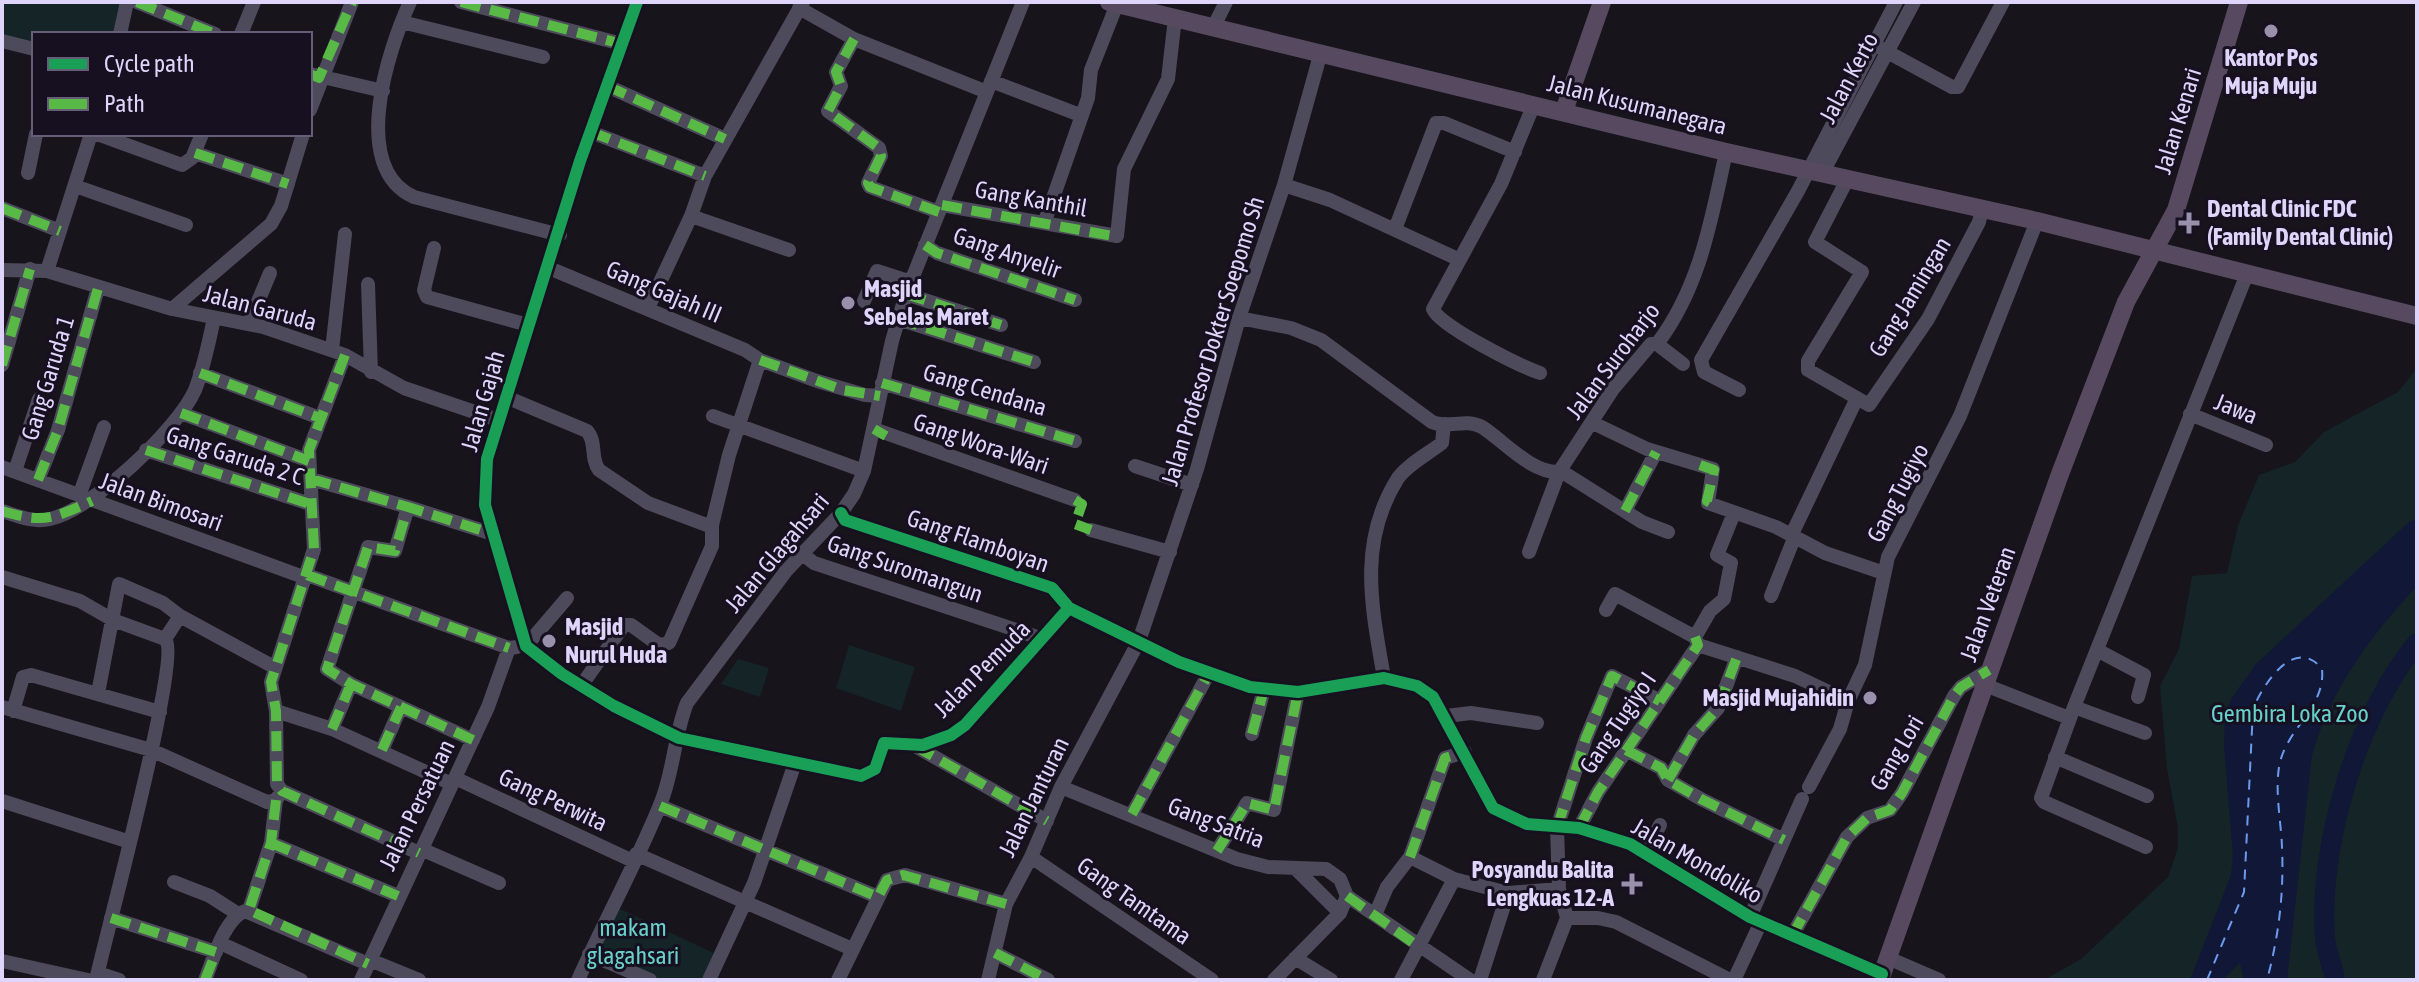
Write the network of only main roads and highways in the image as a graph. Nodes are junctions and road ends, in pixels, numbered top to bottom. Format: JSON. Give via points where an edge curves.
{"nodes":[{"id":1,"x":1602,"y":2,"type":"edge"},
{"id":2,"x":2239,"y":2,"type":"edge"},
{"id":3,"x":1113,"y":3,"type":"edge"},
{"id":4,"x":1564,"y":111,"type":"junction"},
{"id":5,"x":2154,"y":250,"type":"junction"},
{"id":6,"x":2417,"y":308,"type":"edge"},
{"id":7,"x":2417,"y":316,"type":"edge"},
{"id":8,"x":1879,"y":970,"type":"edge"}],
"edges":[{"from":1,"to":4,"type":"main road"},
{"from":2,"to":5,"type":"main road","name":"Jalan Kenari","via":[[2176,210]]},
{"from":3,"to":4,"type":"main road","name":"Jalan Kusumanegara"},
{"from":4,"to":5,"type":"main road","name":"Jalan Kusumanegara"},
{"from":5,"to":6,"type":"main road","name":"Jalan Kusumanegara"},
{"from":5,"to":7,"type":"main road","name":"Jalan Kusumanegara"},
{"from":5,"to":8,"type":"main road","name":"Jalan Veteran","via":[[2126,302]]}]}
